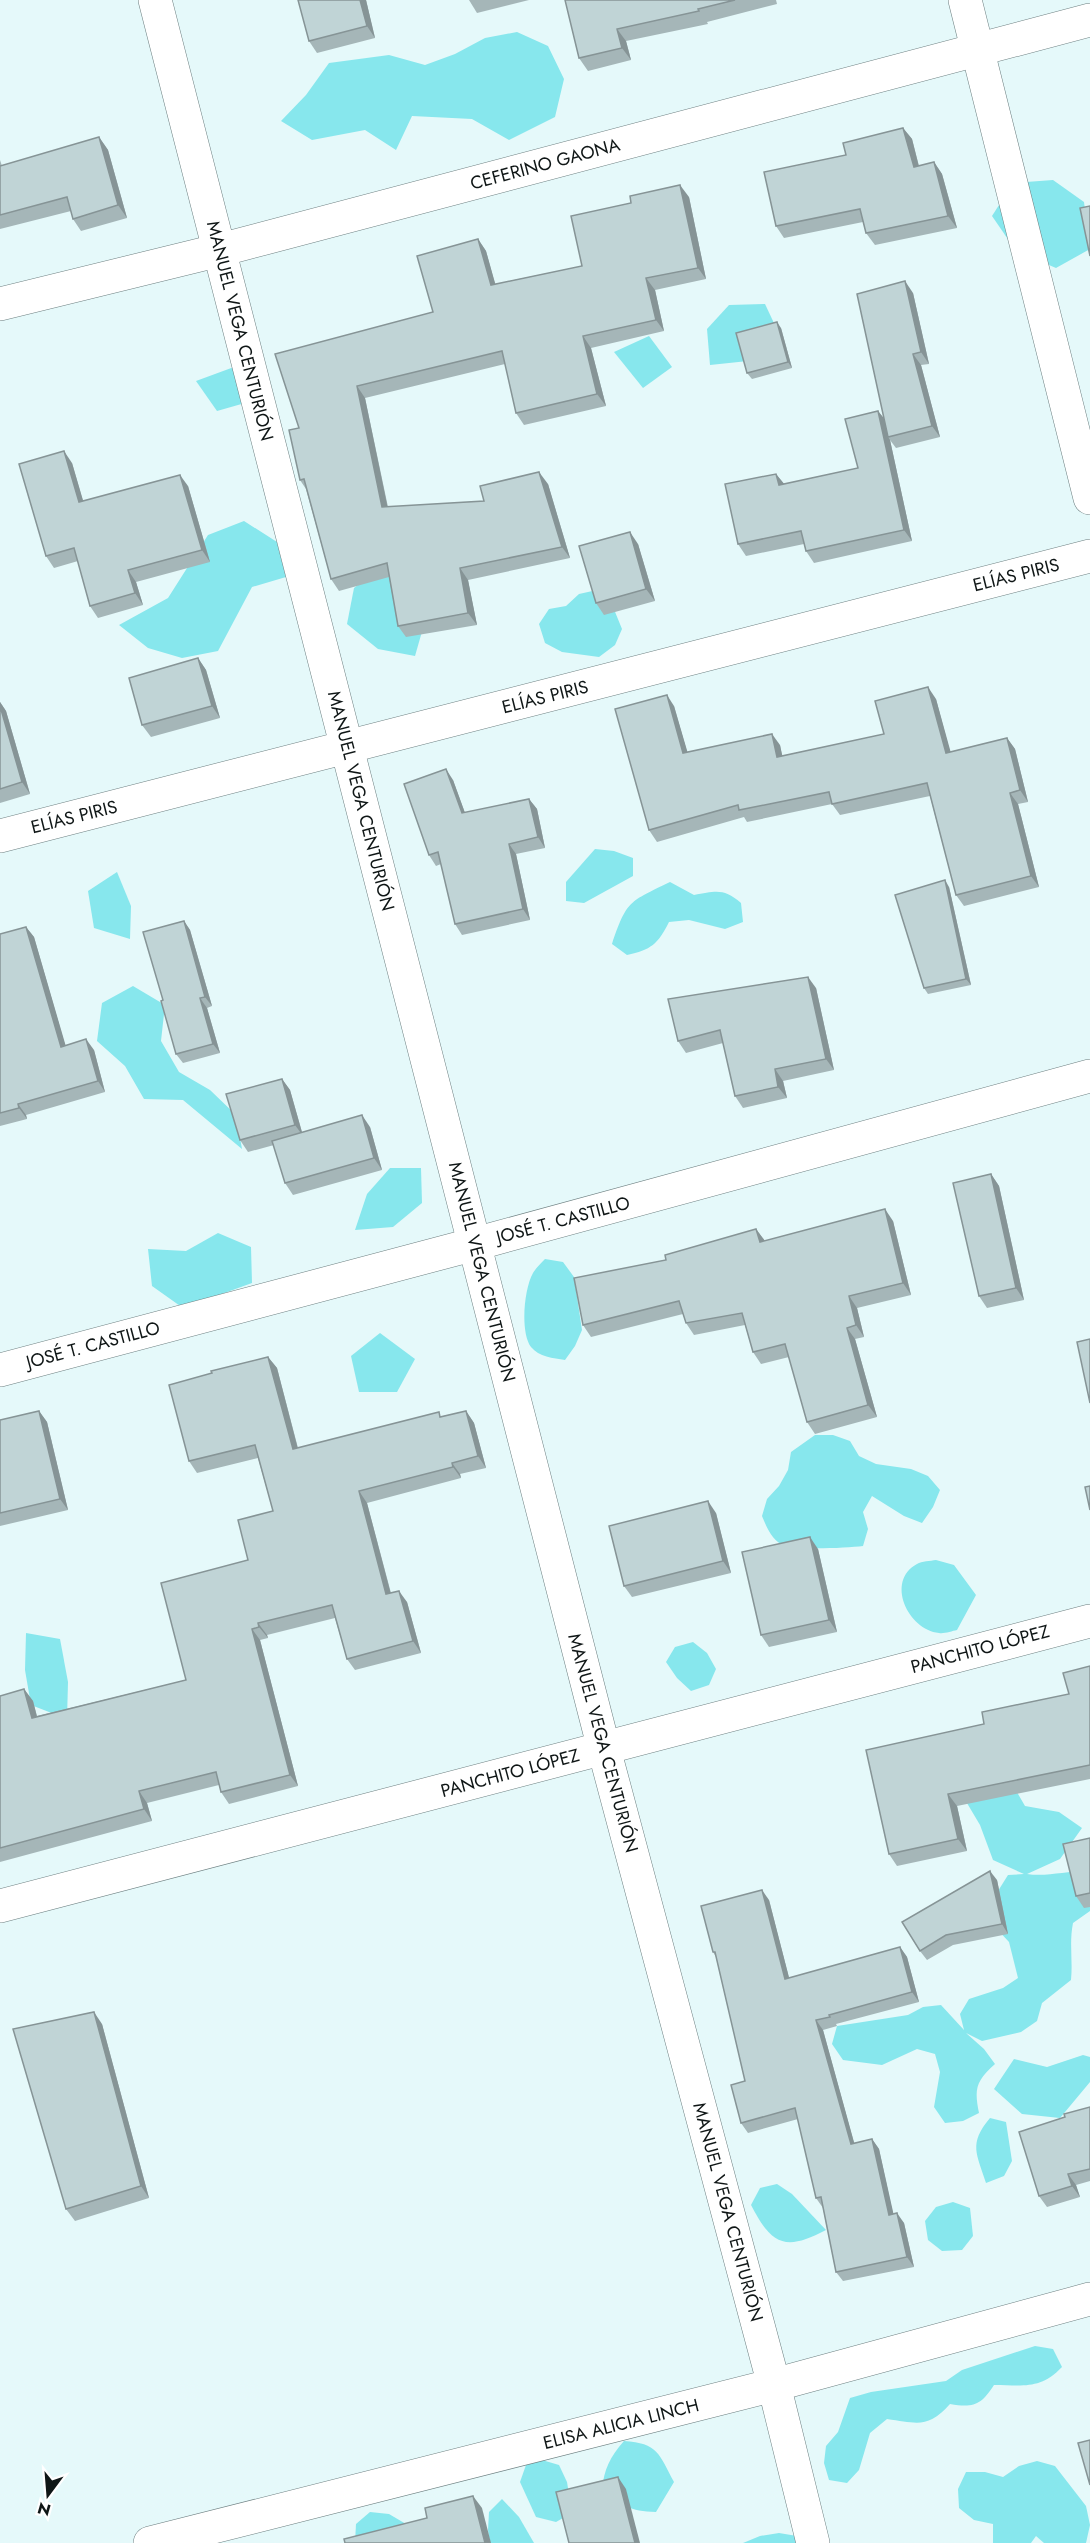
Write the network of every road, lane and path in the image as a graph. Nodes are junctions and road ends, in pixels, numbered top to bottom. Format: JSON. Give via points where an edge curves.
{"nodes":[{"id":1,"x":155,"y":0,"type":"edge"},
{"id":2,"x":965,"y":0,"type":"edge"},
{"id":3,"x":1090,"y":20,"type":"edge"},
{"id":4,"x":978,"y":48,"type":"junction"},
{"id":5,"x":220,"y":250,"type":"junction"},
{"id":6,"x":0,"y":304,"type":"edge"},
{"id":7,"x":1090,"y":498,"type":"edge"},
{"id":8,"x":1090,"y":556,"type":"edge"},
{"id":9,"x":348,"y":748,"type":"junction"},
{"id":10,"x":0,"y":836,"type":"edge"},
{"id":11,"x":1090,"y":1076,"type":"edge"},
{"id":12,"x":475,"y":1244,"type":"junction"},
{"id":13,"x":0,"y":1370,"type":"edge"},
{"id":14,"x":1090,"y":1621,"type":"edge"},
{"id":15,"x":604,"y":1749,"type":"junction"},
{"id":16,"x":0,"y":1905,"type":"edge"},
{"id":17,"x":1090,"y":2299,"type":"edge"},
{"id":18,"x":774,"y":2385,"type":"junction"},
{"id":19,"x":150,"y":2543,"type":"edge"},
{"id":20,"x":813,"y":2543,"type":"edge"}],
"edges":[{"from":1,"to":5,"type":"street","name":"MANUEL VEGA CENTURIÓN"},
{"from":2,"to":4,"type":"street"},
{"from":3,"to":4,"type":"street","name":"CEFERINO GAONA"},
{"from":4,"to":5,"type":"street","name":"CEFERINO GAONA"},
{"from":4,"to":7,"type":"street"},
{"from":5,"to":6,"type":"street","name":"CEFERINO GAONA"},
{"from":5,"to":9,"type":"street","name":"MANUEL VEGA CENTURIÓN"},
{"from":8,"to":9,"type":"street","name":"ELÍAS PIRIS"},
{"from":9,"to":10,"type":"street","name":"ELÍAS PIRIS"},
{"from":9,"to":12,"type":"street","name":"MANUEL VEGA CENTURIÓN"},
{"from":11,"to":12,"type":"street","name":"JOSÉ T. CASTILLO"},
{"from":12,"to":13,"type":"street","name":"JOSÉ T. CASTILLO"},
{"from":12,"to":15,"type":"street","name":"MANUEL VEGA CENTURIÓN"},
{"from":14,"to":15,"type":"street","name":"PANCHITO LÓPEZ"},
{"from":15,"to":16,"type":"street","name":"PANCHITO LÓPEZ"},
{"from":15,"to":18,"type":"street","name":"MANUEL VEGA CENTURIÓN"},
{"from":17,"to":18,"type":"street","name":"ELISA ALICIA LINCH"},
{"from":18,"to":19,"type":"street","name":"ELISA ALICIA LINCH"},
{"from":18,"to":20,"type":"street","name":"MANUEL VEGA CENTURIÓN"}]}
